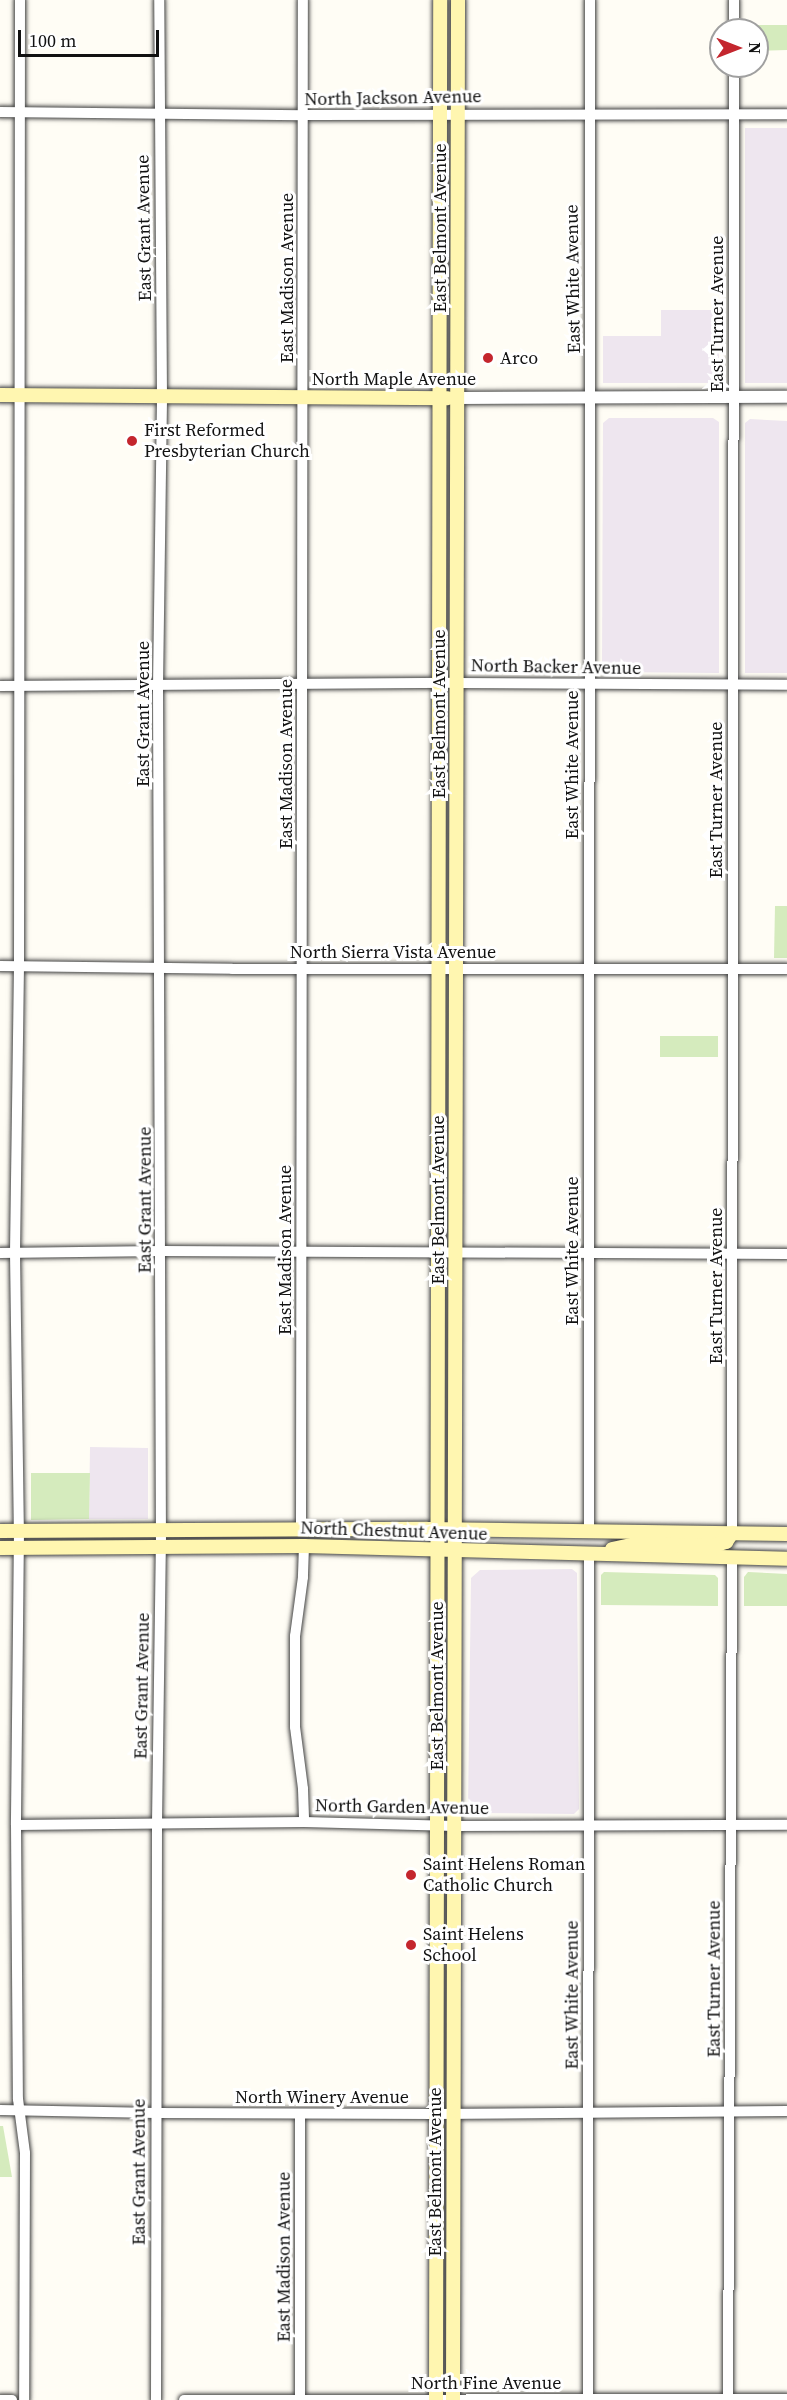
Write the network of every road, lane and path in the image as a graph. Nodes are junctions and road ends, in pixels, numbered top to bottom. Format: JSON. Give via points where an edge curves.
{"nodes":[{"id":1,"x":20,"y":0,"type":"edge"},
{"id":2,"x":159,"y":0,"type":"edge"},
{"id":3,"x":303,"y":0,"type":"edge"},
{"id":4,"x":440,"y":0,"type":"edge"},
{"id":5,"x":458,"y":0,"type":"edge"},
{"id":6,"x":590,"y":0,"type":"edge"},
{"id":7,"x":734,"y":0,"type":"edge"},
{"id":8,"x":734,"y":18,"type":"edge"},
{"id":9,"x":734,"y":78,"type":"edge"},
{"id":10,"x":0,"y":112,"type":"edge"},
{"id":11,"x":21,"y":112,"type":"junction"},
{"id":12,"x":440,"y":113,"type":"junction"},
{"id":13,"x":458,"y":113,"type":"junction"},
{"id":14,"x":159,"y":114,"type":"junction"},
{"id":15,"x":588,"y":114,"type":"junction"},
{"id":16,"x":734,"y":114,"type":"junction"},
{"id":17,"x":787,"y":114,"type":"edge"},
{"id":18,"x":303,"y":115,"type":"junction"},
{"id":19,"x":0,"y":395,"type":"edge"},
{"id":20,"x":20,"y":395,"type":"junction"},
{"id":21,"x":162,"y":396,"type":"junction"},
{"id":22,"x":304,"y":397,"type":"junction"},
{"id":23,"x":734,"y":397,"type":"junction"},
{"id":24,"x":787,"y":397,"type":"edge"},
{"id":25,"x":439,"y":398,"type":"junction"},
{"id":26,"x":458,"y":398,"type":"junction"},
{"id":27,"x":591,"y":398,"type":"junction"},
{"id":28,"x":457,"y":683,"type":"junction"},
{"id":29,"x":302,"y":684,"type":"junction"},
{"id":30,"x":439,"y":684,"type":"junction"},
{"id":31,"x":589,"y":685,"type":"junction"},
{"id":32,"x":787,"y":685,"type":"edge"},
{"id":33,"x":0,"y":686,"type":"edge"},
{"id":34,"x":18,"y":686,"type":"junction"},
{"id":35,"x":158,"y":686,"type":"junction"},
{"id":36,"x":733,"y":686,"type":"junction"},
{"id":37,"x":0,"y":966,"type":"edge"},
{"id":38,"x":20,"y":966,"type":"junction"},
{"id":39,"x":161,"y":967,"type":"junction"},
{"id":40,"x":456,"y":967,"type":"junction"},
{"id":41,"x":438,"y":968,"type":"junction"},
{"id":42,"x":302,"y":969,"type":"junction"},
{"id":43,"x":787,"y":969,"type":"edge"},
{"id":44,"x":588,"y":970,"type":"junction"},
{"id":45,"x":733,"y":970,"type":"junction"},
{"id":46,"x":161,"y":1251,"type":"junction"},
{"id":47,"x":0,"y":1253,"type":"edge"},
{"id":48,"x":15,"y":1254,"type":"junction"},
{"id":49,"x":302,"y":1254,"type":"junction"},
{"id":50,"x":438,"y":1254,"type":"junction"},
{"id":51,"x":456,"y":1254,"type":"junction"},
{"id":52,"x":588,"y":1254,"type":"junction"},
{"id":53,"x":732,"y":1254,"type":"junction"},
{"id":54,"x":787,"y":1254,"type":"edge"},
{"id":55,"x":301,"y":1529,"type":"junction"},
{"id":56,"x":438,"y":1529,"type":"junction"},
{"id":57,"x":455,"y":1529,"type":"junction"},
{"id":58,"x":161,"y":1530,"type":"junction"},
{"id":59,"x":589,"y":1530,"type":"junction"},
{"id":60,"x":0,"y":1531,"type":"edge"},
{"id":61,"x":19,"y":1531,"type":"junction"},
{"id":62,"x":732,"y":1533,"type":"junction"},
{"id":63,"x":787,"y":1534,"type":"edge"},
{"id":64,"x":304,"y":1546,"type":"junction"},
{"id":65,"x":161,"y":1547,"type":"junction"},
{"id":66,"x":0,"y":1548,"type":"edge"},
{"id":67,"x":19,"y":1548,"type":"junction"},
{"id":68,"x":438,"y":1550,"type":"junction"},
{"id":69,"x":455,"y":1551,"type":"junction"},
{"id":70,"x":589,"y":1554,"type":"junction"},
{"id":71,"x":732,"y":1558,"type":"junction"},
{"id":72,"x":787,"y":1559,"type":"edge"},
{"id":73,"x":304,"y":1822,"type":"junction"},
{"id":74,"x":156,"y":1824,"type":"junction"},
{"id":75,"x":16,"y":1825,"type":"junction"},
{"id":76,"x":588,"y":1825,"type":"junction"},
{"id":77,"x":732,"y":1825,"type":"junction"},
{"id":78,"x":787,"y":1825,"type":"edge"},
{"id":79,"x":436,"y":1826,"type":"junction"},
{"id":80,"x":454,"y":1826,"type":"junction"},
{"id":81,"x":0,"y":2110,"type":"edge"},
{"id":82,"x":20,"y":2110,"type":"junction"},
{"id":83,"x":730,"y":2111,"type":"junction"},
{"id":84,"x":787,"y":2111,"type":"edge"},
{"id":85,"x":588,"y":2112,"type":"junction"},
{"id":86,"x":156,"y":2113,"type":"junction"},
{"id":87,"x":300,"y":2114,"type":"junction"},
{"id":88,"x":436,"y":2114,"type":"junction"},
{"id":89,"x":453,"y":2114,"type":"junction"},
{"id":90,"x":300,"y":2399,"type":"edge"},
{"id":91,"x":436,"y":2399,"type":"edge"},
{"id":92,"x":453,"y":2399,"type":"edge"},
{"id":93,"x":787,"y":2399,"type":"edge"},
{"id":94,"x":0,"y":2400,"type":"edge"},
{"id":95,"x":12,"y":2400,"type":"edge"},
{"id":96,"x":24,"y":2400,"type":"edge"},
{"id":97,"x":156,"y":2400,"type":"edge"},
{"id":98,"x":184,"y":2400,"type":"edge"},
{"id":99,"x":588,"y":2400,"type":"edge"},
{"id":100,"x":728,"y":2400,"type":"edge"}],
"edges":[{"from":1,"to":11,"type":"street"},
{"from":2,"to":14,"type":"street","name":"East Grant Avenue"},
{"from":3,"to":18,"type":"street","name":"East Madison Avenue"},
{"from":4,"to":12,"type":"main road","name":"East Belmont Avenue"},
{"from":5,"to":13,"type":"main road","name":"East Belmont Avenue"},
{"from":6,"to":15,"type":"street","name":"East White Avenue"},
{"from":7,"to":8,"type":"street"},
{"from":9,"to":16,"type":"street","name":"East Turner Avenue"},
{"from":10,"to":11,"type":"street","name":"North Jackson Avenue"},
{"from":11,"to":14,"type":"street","name":"North Jackson Avenue"},
{"from":11,"to":20,"type":"street"},
{"from":12,"to":13,"type":"street","name":"North Jackson Avenue"},
{"from":12,"to":18,"type":"street","name":"North Jackson Avenue"},
{"from":12,"to":25,"type":"main road","name":"East Belmont Avenue"},
{"from":13,"to":15,"type":"street","name":"North Jackson Avenue"},
{"from":13,"to":26,"type":"main road","name":"East Belmont Avenue"},
{"from":14,"to":18,"type":"street","name":"North Jackson Avenue"},
{"from":14,"to":21,"type":"street","name":"East Grant Avenue"},
{"from":15,"to":16,"type":"street","name":"North Jackson Avenue"},
{"from":15,"to":27,"type":"street","name":"East White Avenue"},
{"from":16,"to":17,"type":"street","name":"North Jackson Avenue"},
{"from":16,"to":23,"type":"street","name":"East Turner Avenue"},
{"from":18,"to":22,"type":"street","name":"East Madison Avenue"},
{"from":19,"to":20,"type":"main road","name":"North Maple Avenue"},
{"from":20,"to":21,"type":"main road","name":"North Maple Avenue"},
{"from":20,"to":34,"type":"street"},
{"from":21,"to":22,"type":"main road","name":"North Maple Avenue"},
{"from":21,"to":35,"type":"street","name":"East Grant Avenue"},
{"from":22,"to":25,"type":"main road","name":"North Maple Avenue"},
{"from":22,"to":29,"type":"street","name":"East Madison Avenue"},
{"from":23,"to":24,"type":"street","name":"North Maple Avenue"},
{"from":23,"to":27,"type":"street","name":"North Maple Avenue"},
{"from":23,"to":36,"type":"street","name":"East Turner Avenue"},
{"from":25,"to":26,"type":"main road","name":"North Maple Avenue"},
{"from":25,"to":30,"type":"main road","name":"East Belmont Avenue"},
{"from":26,"to":27,"type":"street","name":"North Maple Avenue"},
{"from":26,"to":28,"type":"main road","name":"East Belmont Avenue"},
{"from":27,"to":31,"type":"street","name":"East White Avenue"},
{"from":28,"to":30,"type":"street","name":"North Backer Avenue"},
{"from":28,"to":31,"type":"street","name":"North Backer Avenue"},
{"from":28,"to":40,"type":"main road","name":"East Belmont Avenue"},
{"from":29,"to":30,"type":"street","name":"North Backer Avenue"},
{"from":29,"to":35,"type":"street","name":"North Backer Avenue"},
{"from":29,"to":42,"type":"street","name":"East Madison Avenue"},
{"from":30,"to":41,"type":"main road","name":"East Belmont Avenue"},
{"from":31,"to":36,"type":"street","name":"North Backer Avenue"},
{"from":31,"to":44,"type":"street","name":"East White Avenue"},
{"from":32,"to":36,"type":"street","name":"North Backer Avenue"},
{"from":33,"to":34,"type":"street","name":"North Backer Avenue"},
{"from":34,"to":35,"type":"street","name":"North Backer Avenue"},
{"from":34,"to":38,"type":"street"},
{"from":35,"to":39,"type":"street","name":"East Grant Avenue"},
{"from":36,"to":45,"type":"street","name":"East Turner Avenue"},
{"from":37,"to":38,"type":"street","name":"North Sierra Vista Avenue"},
{"from":38,"to":39,"type":"street","name":"North Sierra Vista Avenue"},
{"from":38,"to":48,"type":"street"},
{"from":39,"to":42,"type":"street","name":"North Sierra Vista Avenue"},
{"from":39,"to":46,"type":"street","name":"East Grant Avenue"},
{"from":40,"to":41,"type":"street","name":"North Sierra Vista Avenue"},
{"from":40,"to":44,"type":"street","name":"North Sierra Vista Avenue"},
{"from":40,"to":51,"type":"main road","name":"East Belmont Avenue"},
{"from":41,"to":42,"type":"street","name":"North Sierra Vista Avenue"},
{"from":41,"to":50,"type":"main road","name":"East Belmont Avenue"},
{"from":42,"to":49,"type":"street","name":"East Madison Avenue"},
{"from":43,"to":45,"type":"street","name":"North Sierra Vista Avenue"},
{"from":44,"to":45,"type":"street","name":"North Sierra Vista Avenue"},
{"from":44,"to":52,"type":"street","name":"East White Avenue"},
{"from":45,"to":53,"type":"street","name":"East Turner Avenue"},
{"from":46,"to":48,"type":"street"},
{"from":46,"to":49,"type":"street"},
{"from":46,"to":58,"type":"street","name":"East Grant Avenue"},
{"from":47,"to":48,"type":"street"},
{"from":48,"to":61,"type":"street"},
{"from":49,"to":50,"type":"street"},
{"from":49,"to":55,"type":"street","name":"East Madison Avenue"},
{"from":50,"to":51,"type":"street"},
{"from":50,"to":56,"type":"main road","name":"East Belmont Avenue"},
{"from":51,"to":52,"type":"street"},
{"from":51,"to":57,"type":"main road","name":"East Belmont Avenue"},
{"from":52,"to":53,"type":"street"},
{"from":52,"to":59,"type":"street","name":"East White Avenue"},
{"from":53,"to":54,"type":"street"},
{"from":53,"to":62,"type":"street","name":"East Turner Avenue"},
{"from":55,"to":56,"type":"main road","name":"North Chestnut Avenue"},
{"from":55,"to":58,"type":"main road","name":"North Chestnut Avenue"},
{"from":56,"to":57,"type":"main road","name":"North Chestnut Avenue"},
{"from":56,"to":68,"type":"main road","name":"East Belmont Avenue"},
{"from":57,"to":59,"type":"main road","name":"North Chestnut Avenue"},
{"from":57,"to":69,"type":"main road","name":"East Belmont Avenue"},
{"from":58,"to":61,"type":"main road","name":"North Chestnut Avenue"},
{"from":58,"to":65,"type":"street","name":"East Grant Avenue"},
{"from":59,"to":62,"type":"main road","name":"North Chestnut Avenue"},
{"from":60,"to":61,"type":"main road","name":"North Chestnut Avenue"},
{"from":61,"to":67,"type":"street"},
{"from":62,"to":63,"type":"main road","name":"North Chestnut Avenue"},
{"from":62,"to":70,"type":"main road","via":[[726,1542],[713,1546],[635,1544]]},
{"from":64,"to":65,"type":"main road","name":"North Chestnut Avenue"},
{"from":64,"to":68,"type":"main road","name":"North Chestnut Avenue"},
{"from":64,"to":73,"type":"street","via":[[295,1636],[295,1727]]},
{"from":65,"to":67,"type":"main road","name":"North Chestnut Avenue"},
{"from":65,"to":74,"type":"street","name":"East Grant Avenue"},
{"from":66,"to":67,"type":"main road","name":"North Chestnut Avenue"},
{"from":67,"to":75,"type":"street"},
{"from":68,"to":69,"type":"main road","name":"North Chestnut Avenue"},
{"from":68,"to":79,"type":"main road","name":"East Belmont Avenue"},
{"from":69,"to":70,"type":"main road","name":"North Chestnut Avenue"},
{"from":69,"to":80,"type":"main road","name":"East Belmont Avenue"},
{"from":70,"to":71,"type":"main road","name":"North Chestnut Avenue"},
{"from":70,"to":76,"type":"street","name":"East White Avenue"},
{"from":71,"to":72,"type":"main road","name":"North Chestnut Avenue"},
{"from":71,"to":77,"type":"street","name":"East Turner Avenue"},
{"from":73,"to":74,"type":"street","name":"North Garden Avenue"},
{"from":73,"to":79,"type":"street","name":"North Garden Avenue"},
{"from":74,"to":75,"type":"street","name":"North Garden Avenue"},
{"from":74,"to":86,"type":"street","name":"East Grant Avenue"},
{"from":75,"to":82,"type":"street"},
{"from":76,"to":77,"type":"street","name":"North Garden Avenue"},
{"from":76,"to":80,"type":"street","name":"North Garden Avenue"},
{"from":76,"to":85,"type":"street","name":"East White Avenue"},
{"from":77,"to":78,"type":"street","name":"North Garden Avenue"},
{"from":77,"to":83,"type":"street","name":"East Turner Avenue"},
{"from":79,"to":80,"type":"street","name":"North Garden Avenue"},
{"from":79,"to":88,"type":"main road","name":"East Belmont Avenue"},
{"from":80,"to":89,"type":"main road","name":"East Belmont Avenue"},
{"from":81,"to":82,"type":"street","name":"North Winery Avenue"},
{"from":82,"to":86,"type":"street","name":"North Winery Avenue"},
{"from":82,"to":96,"type":"street","via":[[25,2153]]},
{"from":83,"to":84,"type":"street","name":"North Winery Avenue"},
{"from":83,"to":85,"type":"street","name":"North Winery Avenue"},
{"from":83,"to":100,"type":"street","name":"East Turner Avenue"},
{"from":85,"to":89,"type":"street","name":"North Winery Avenue"},
{"from":85,"to":99,"type":"street","name":"East White Avenue"},
{"from":86,"to":87,"type":"street","name":"North Winery Avenue"},
{"from":86,"to":97,"type":"street","name":"East Grant Avenue"},
{"from":87,"to":88,"type":"street","name":"North Winery Avenue"},
{"from":87,"to":90,"type":"street","name":"East Madison Avenue"},
{"from":88,"to":89,"type":"street","name":"North Winery Avenue"},
{"from":88,"to":91,"type":"main road","name":"East Belmont Avenue"},
{"from":89,"to":92,"type":"main road","name":"East Belmont Avenue"},
{"from":90,"to":91,"type":"street","name":"North Fine Avenue"},
{"from":90,"to":98,"type":"street","name":"North Fine Avenue"},
{"from":91,"to":92,"type":"street","name":"North Fine Avenue"},
{"from":92,"to":99,"type":"street","name":"North Fine Avenue"},
{"from":93,"to":100,"type":"street","name":"North Fine Avenue"},
{"from":94,"to":95,"type":"street"},
{"from":99,"to":100,"type":"street","name":"North Fine Avenue"}]}
